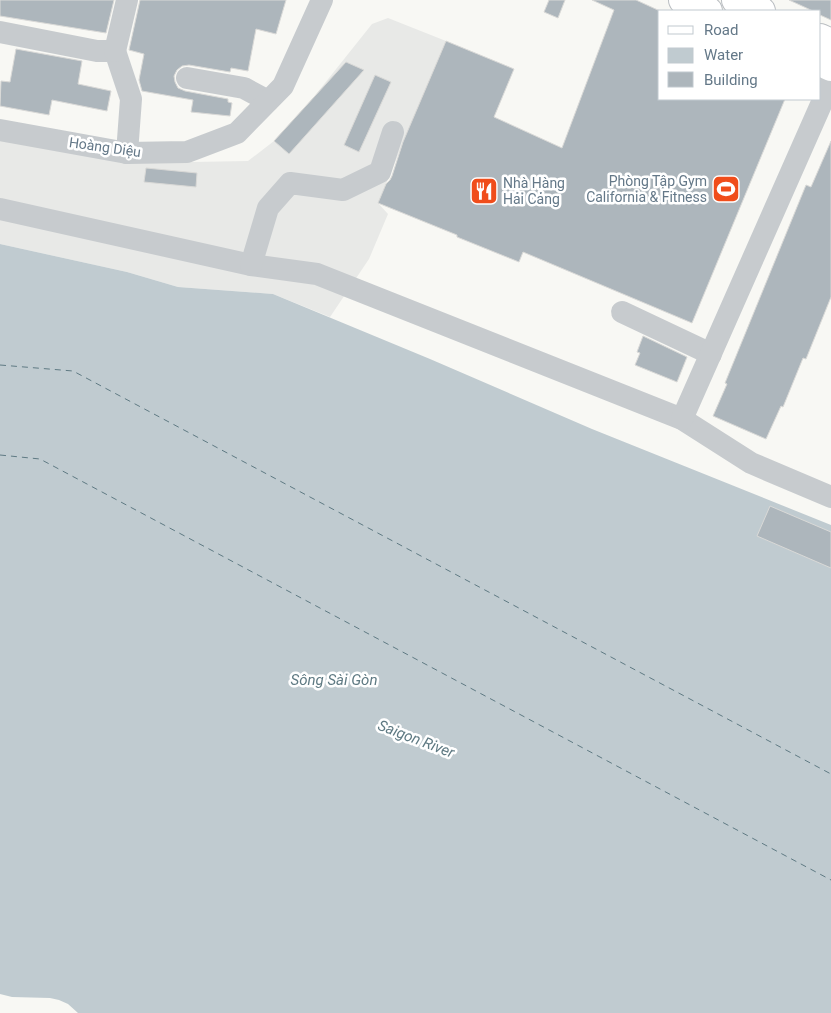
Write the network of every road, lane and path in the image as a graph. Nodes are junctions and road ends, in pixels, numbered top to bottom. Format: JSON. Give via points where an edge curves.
{"nodes":[{"id":1,"x":128,"y":0,"type":"edge"},
{"id":2,"x":322,"y":0,"type":"edge"},
{"id":3,"x":683,"y":0,"type":"edge"},
{"id":4,"x":736,"y":0,"type":"edge"},
{"id":5,"x":706,"y":10,"type":"edge"},
{"id":6,"x":759,"y":10,"type":"edge"},
{"id":7,"x":0,"y":32,"type":"edge"},
{"id":8,"x":115,"y":51,"type":"junction"},
{"id":9,"x":187,"y":78,"type":"dead end"},
{"id":10,"x":829,"y":93,"type":"edge"},
{"id":11,"x":268,"y":101,"type":"junction"},
{"id":12,"x":0,"y":130,"type":"edge"},
{"id":13,"x":393,"y":132,"type":"dead end"},
{"id":14,"x":127,"y":153,"type":"junction"},
{"id":15,"x":0,"y":209,"type":"edge"},
{"id":16,"x":251,"y":265,"type":"junction"},
{"id":17,"x":622,"y":312,"type":"dead end"},
{"id":18,"x":711,"y":354,"type":"junction"},
{"id":19,"x":682,"y":419,"type":"junction"},
{"id":20,"x":831,"y":497,"type":"edge"}],
"edges":[{"from":1,"to":8,"type":"street"},
{"from":2,"to":11,"type":"street","name":"Hoàng Diệu","via":[[284,86]]},
{"from":3,"to":5,"type":"main road"},
{"from":4,"to":6,"type":"main road"},
{"from":7,"to":8,"type":"street","via":[[97,51]]},
{"from":8,"to":14,"type":"street","via":[[131,98]]},
{"from":9,"to":11,"type":"street","via":[[244,88]]},
{"from":10,"to":18,"type":"street"},
{"from":11,"to":14,"type":"street","name":"Hoàng Diệu","via":[[237,133],[187,152]]},
{"from":12,"to":14,"type":"street","name":"Hoàng Diệu"},
{"from":13,"to":16,"type":"street","via":[[380,172],[343,190],[290,183],[268,208]]},
{"from":15,"to":16,"type":"street"},
{"from":16,"to":19,"type":"street","via":[[316,274]]},
{"from":17,"to":18,"type":"street"},
{"from":18,"to":19,"type":"street"},
{"from":19,"to":20,"type":"street","via":[[751,463]]}]}
